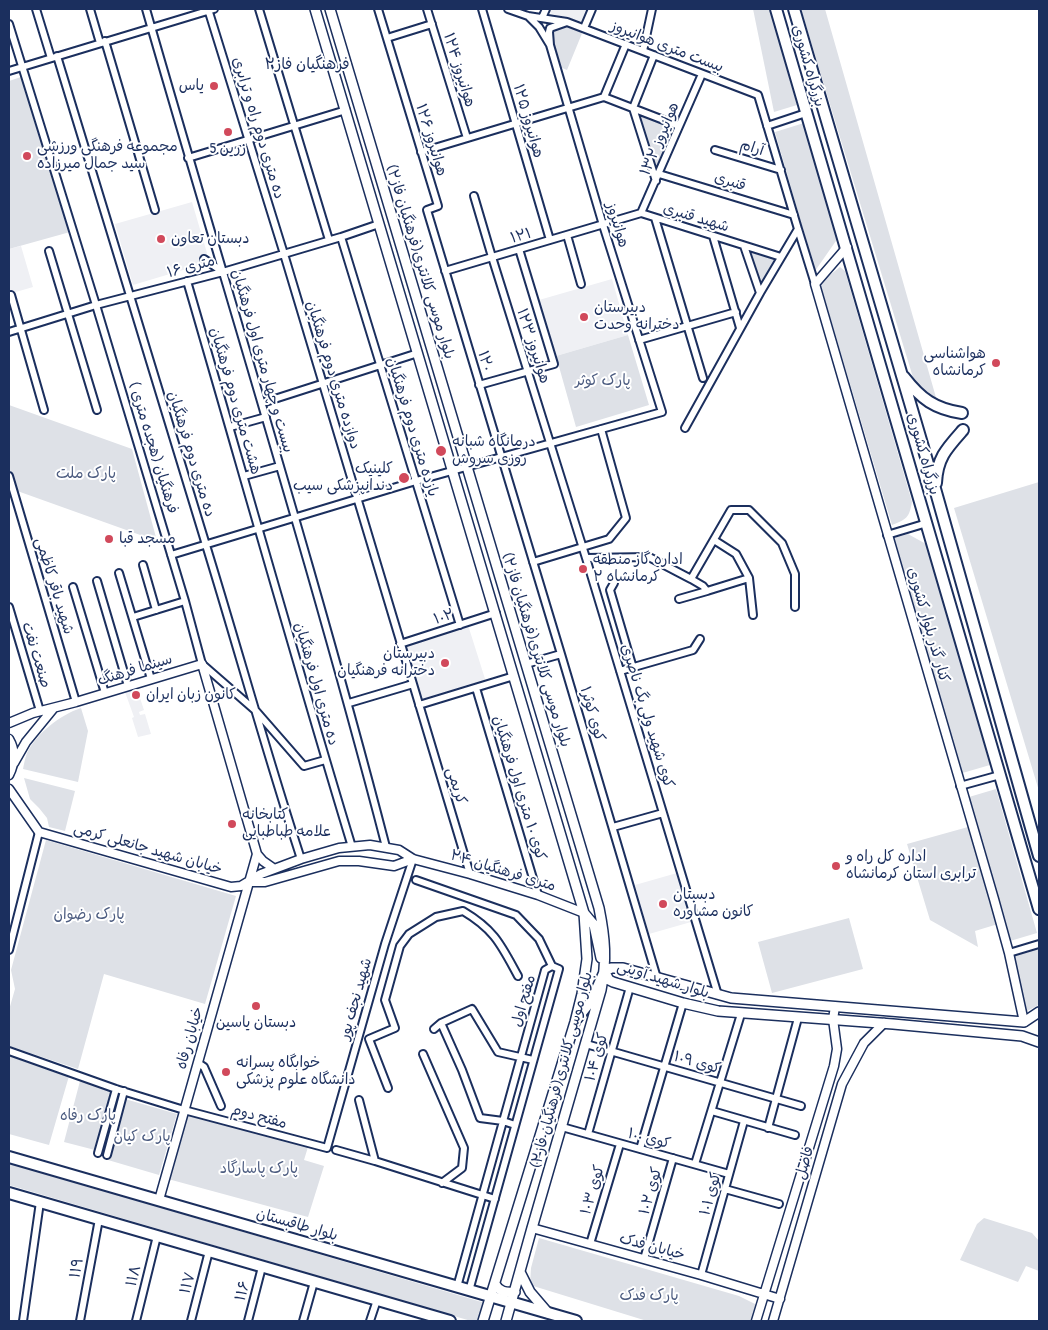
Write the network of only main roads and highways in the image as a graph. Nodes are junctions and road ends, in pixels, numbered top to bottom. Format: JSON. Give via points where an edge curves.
{"nodes":[{"id":1,"x":315,"y":9,"type":"edge"},
{"id":2,"x":330,"y":9,"type":"edge"},
{"id":3,"x":776,"y":9,"type":"edge"},
{"id":4,"x":794,"y":9,"type":"edge"},
{"id":5,"x":899,"y":365,"type":"junction"},
{"id":6,"x":913,"y":413,"type":"junction"},
{"id":7,"x":962,"y":413,"type":"dead end"},
{"id":8,"x":897,"y":418,"type":"junction"},
{"id":9,"x":963,"y":430,"type":"dead end"},
{"id":10,"x":928,"y":464,"type":"junction"},
{"id":11,"x":911,"y":466,"type":"junction"},
{"id":12,"x":936,"y":494,"type":"junction"},
{"id":13,"x":1039,"y":856,"type":"edge"},
{"id":14,"x":1039,"y":909,"type":"edge"},
{"id":15,"x":584,"y":913,"type":"junction"},
{"id":16,"x":604,"y":972,"type":"junction"},
{"id":17,"x":1039,"y":1012,"type":"edge"},
{"id":18,"x":575,"y":1022,"type":"junction"},
{"id":19,"x":1024,"y":1022,"type":"junction"},
{"id":20,"x":1022,"y":1036,"type":"junction"},
{"id":21,"x":1039,"y":1042,"type":"edge"},
{"id":22,"x":9,"y":1157,"type":"edge"},
{"id":23,"x":9,"y":1193,"type":"edge"},
{"id":24,"x":520,"y":1271,"type":"junction"},
{"id":25,"x":495,"y":1284,"type":"junction"},
{"id":26,"x":515,"y":1292,"type":"junction"},
{"id":27,"x":490,"y":1298,"type":"junction"},
{"id":28,"x":512,"y":1303,"type":"junction"},
{"id":29,"x":548,"y":1313,"type":"junction"},
{"id":30,"x":427,"y":1318,"type":"edge"},
{"id":31,"x":450,"y":1321,"type":"edge"},
{"id":32,"x":483,"y":1321,"type":"edge"},
{"id":33,"x":506,"y":1321,"type":"edge"},
{"id":34,"x":576,"y":1321,"type":"edge"}],
"edges":[{"from":1,"to":15,"type":"main road","name":"بلوار موسی کلانتری(فرهنگیان فاز۲)"},
{"from":2,"to":16,"type":"main road","name":"بلوار موسی کلانتری(فرهنگیان فاز۲)","via":[[599,908],[606,957]]},
{"from":3,"to":8,"type":"main road","name":"بزرگراه کشوری"},
{"from":4,"to":5,"type":"main road","name":"بزرگراه کشوری"},
{"from":5,"to":6,"type":"main road","name":"بزرگراه کشوری"},
{"from":5,"to":7,"type":"main road","via":[[904,378],[931,404]]},
{"from":6,"to":8,"type":"main road","via":[[908,422]]},
{"from":6,"to":10,"type":"main road","name":"بزرگراه کشوری"},
{"from":8,"to":11,"type":"main road","name":"بزرگراه کشوری"},
{"from":9,"to":12,"type":"main road","via":[[939,462]]},
{"from":10,"to":11,"type":"main road","via":[[918,459]]},
{"from":10,"to":12,"type":"main road","name":"بزرگراه کشوری"},
{"from":11,"to":14,"type":"main road","name":"بزرگراه کشوری"},
{"from":12,"to":13,"type":"main road","name":"بزرگراه کشوری"},
{"from":15,"to":16,"type":"main road","via":[[594,925]]},
{"from":15,"to":18,"type":"main road","name":"بلوار موسی کلانتری(فرهنگیان فاز۲)","via":[[587,959]]},
{"from":16,"to":18,"type":"main road","via":[[591,1001]]},
{"from":16,"to":19,"type":"main road","name":"بلوار شهید آوینی","via":[[623,968],[731,998]]},
{"from":16,"to":20,"type":"main road","name":"بلوار شهید آوینی","via":[[609,980],[630,988],[718,1011]]},
{"from":16,"to":24,"type":"main road","name":"بلوار موسی کلانتری(فرهنگیان فاز۲)"},
{"from":17,"to":19,"type":"main road"},
{"from":18,"to":25,"type":"main road","name":"بلوار موسی کلانتری(فرهنگیان فاز۲)"},
{"from":19,"to":20,"type":"main road"},
{"from":20,"to":21,"type":"main road","name":"بلوار شهید آوینی"},
{"from":22,"to":27,"type":"main road","name":"بلوار طاقبستان"},
{"from":23,"to":30,"type":"main road","via":[[377,1300]]},
{"from":24,"to":26,"type":"main road","name":"بلوار موسی کلانتری(فرهنگیان فاز۲)"},
{"from":24,"to":29,"type":"main road","via":[[530,1292]]},
{"from":25,"to":26,"type":"main road","via":[[502,1292]]},
{"from":25,"to":27,"type":"main road","name":"بلوار موسی کلانتری(فرهنگیان فاز۲)"},
{"from":26,"to":28,"type":"main road","name":"بلوار موسی کلانتری(فرهنگیان فاز۲)"},
{"from":27,"to":28,"type":"main road","name":"بلوار طاقبستان"},
{"from":27,"to":32,"type":"main road","name":"بلوار موسی کلانتری(فرهنگیان فاز۲)"},
{"from":28,"to":29,"type":"main road","name":"بلوار طاقبستان"},
{"from":28,"to":33,"type":"main road","name":"بلوار موسی کلانتری(فرهنگیان فاز۲)"},
{"from":29,"to":34,"type":"main road","name":"بلوار طاقبستان"},
{"from":30,"to":31,"type":"main road"}]}
